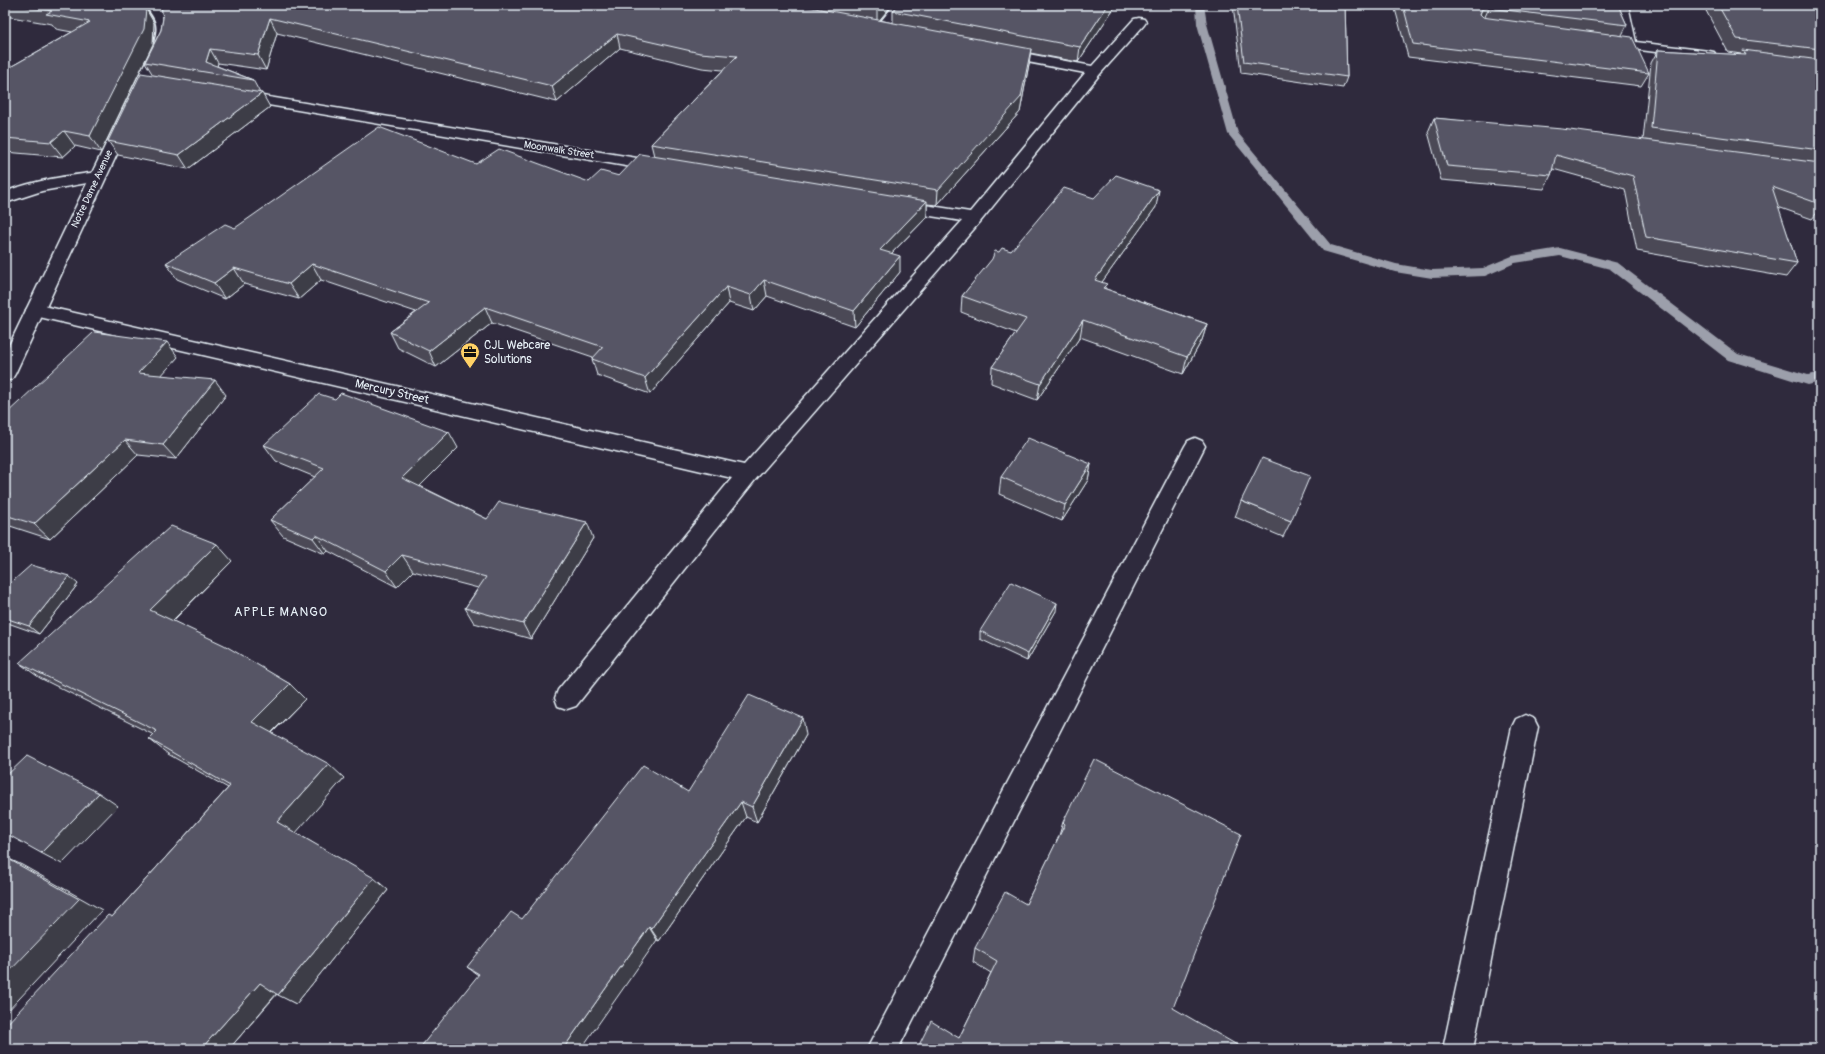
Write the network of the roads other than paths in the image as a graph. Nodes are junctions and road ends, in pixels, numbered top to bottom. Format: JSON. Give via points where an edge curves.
{"nodes":[{"id":1,"x":152,"y":5,"type":"edge"},
{"id":2,"x":902,"y":5,"type":"edge"},
{"id":3,"x":1621,"y":5,"type":"edge"},
{"id":4,"x":1139,"y":22,"type":"dead end"},
{"id":5,"x":866,"y":27,"type":"edge"},
{"id":6,"x":881,"y":30,"type":"junction"},
{"id":7,"x":896,"y":33,"type":"edge"},
{"id":8,"x":1614,"y":43,"type":"edge"},
{"id":9,"x":1630,"y":45,"type":"junction"},
{"id":10,"x":988,"y":50,"type":"edge"},
{"id":11,"x":1725,"y":57,"type":"edge"},
{"id":12,"x":1095,"y":71,"type":"junction"},
{"id":13,"x":222,"y":94,"type":"edge"},
{"id":14,"x":677,"y":169,"type":"edge"},
{"id":15,"x":98,"y":178,"type":"junction"},
{"id":16,"x":5,"y":198,"type":"edge"},
{"id":17,"x":888,"y":204,"type":"edge"},
{"id":18,"x":974,"y":218,"type":"junction"},
{"id":19,"x":35,"y":310,"type":"junction"},
{"id":20,"x":5,"y":374,"type":"edge"},
{"id":21,"x":1195,"y":446,"type":"dead end"},
{"id":22,"x":748,"y":474,"type":"junction"},
{"id":23,"x":567,"y":698,"type":"dead end"},
{"id":24,"x":1525,"y":727,"type":"dead end"},
{"id":25,"x":882,"y":1049,"type":"edge"},
{"id":26,"x":1458,"y":1049,"type":"edge"}],
"edges":[{"from":1,"to":15,"type":"street","name":"Notre Dame Avenue","via":[[161,13],[165,26],[152,82]]},
{"from":2,"to":6,"type":"street"},
{"from":3,"to":9,"type":"street"},
{"from":4,"to":12,"type":"street"},
{"from":5,"to":6,"type":"street"},
{"from":6,"to":7,"type":"street"},
{"from":8,"to":9,"type":"street"},
{"from":9,"to":11,"type":"street"},
{"from":10,"to":12,"type":"street"},
{"from":12,"to":18,"type":"street"},
{"from":13,"to":14,"type":"street","name":"Moonwalk Street"},
{"from":15,"to":16,"type":"street","via":[[46,184]]},
{"from":15,"to":19,"type":"street","name":"Notre Dame Avenue"},
{"from":17,"to":18,"type":"street"},
{"from":18,"to":22,"type":"street"},
{"from":19,"to":20,"type":"street","name":"Notre Dame Avenue"},
{"from":19,"to":22,"type":"street","name":"Mercury Street"},
{"from":21,"to":25,"type":"street"},
{"from":22,"to":23,"type":"street"},
{"from":24,"to":26,"type":"street"}]}
